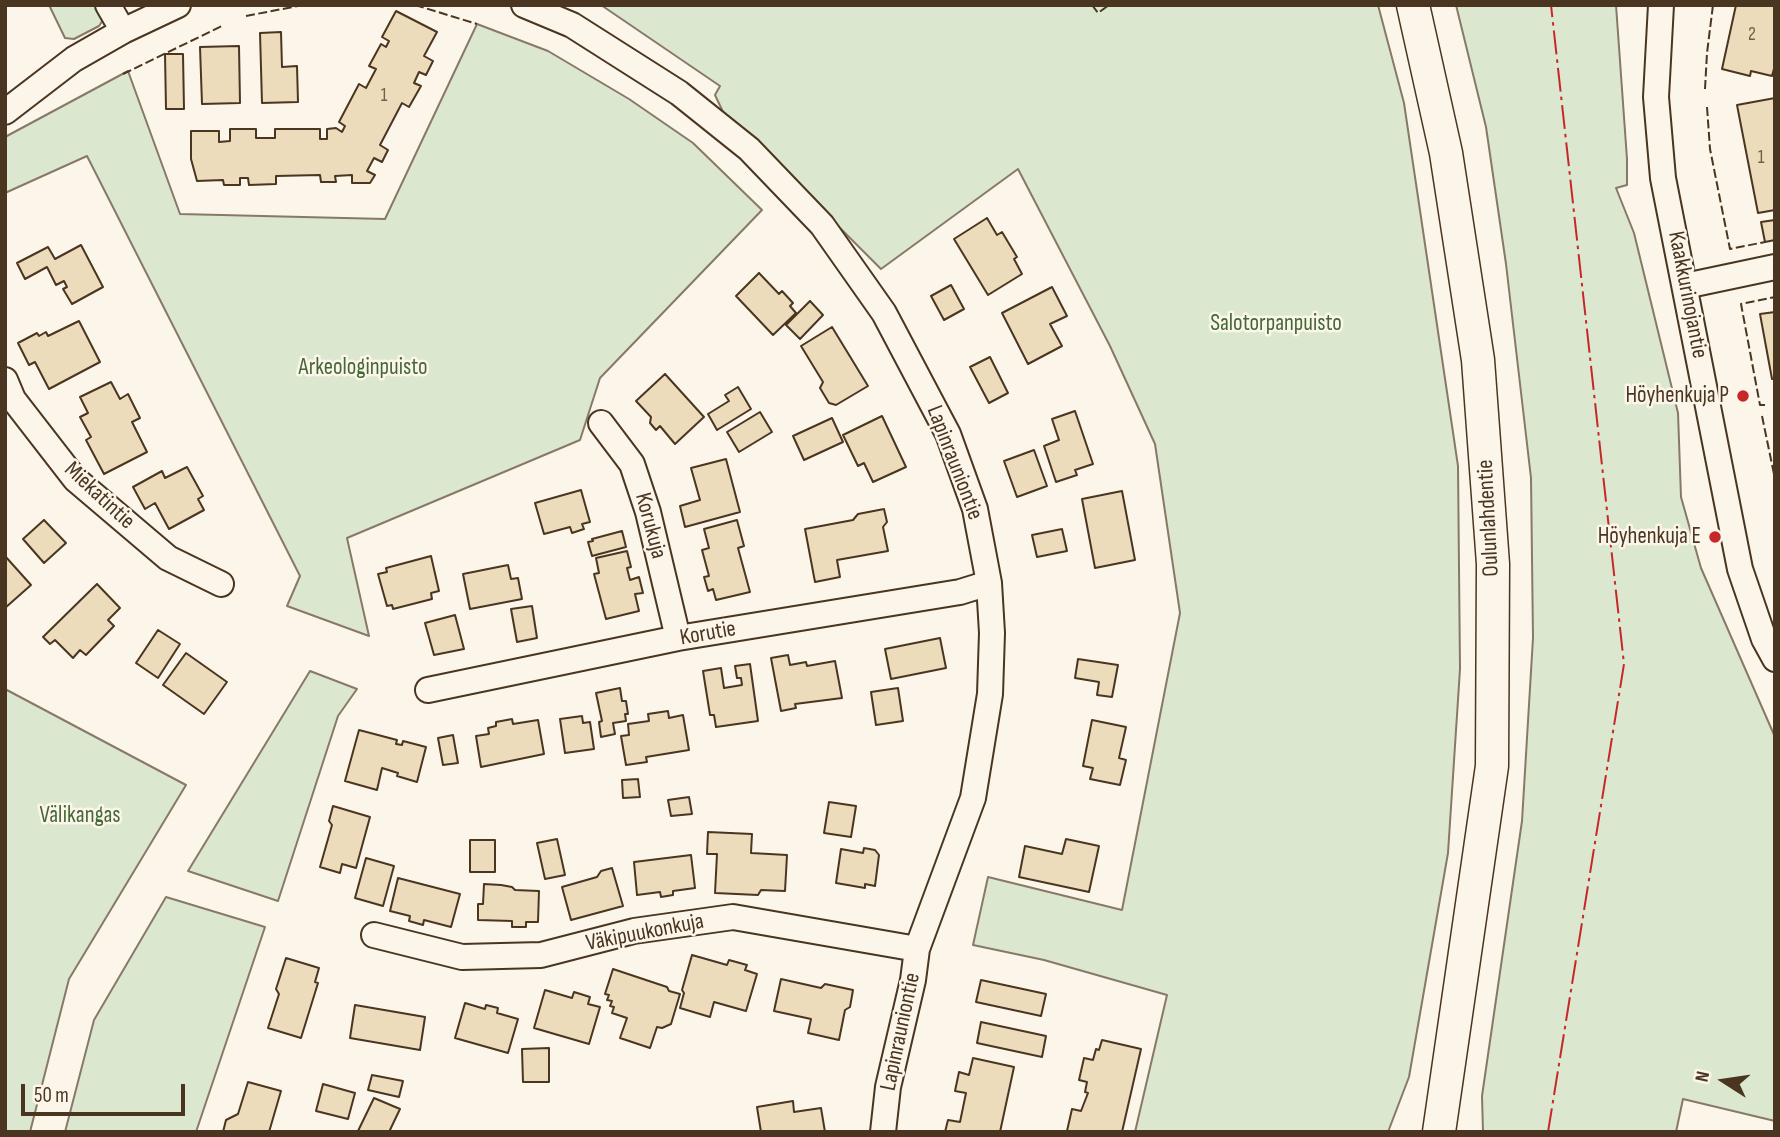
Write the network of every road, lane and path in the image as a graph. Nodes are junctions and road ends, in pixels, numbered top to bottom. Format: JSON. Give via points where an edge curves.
{"nodes":[{"id":1,"x":108,"y":5,"type":"edge"},
{"id":2,"x":178,"y":5,"type":"edge"},
{"id":3,"x":524,"y":5,"type":"edge"},
{"id":4,"x":1413,"y":5,"type":"edge"},
{"id":5,"x":1661,"y":5,"type":"edge"},
{"id":6,"x":122,"y":31,"type":"junction"},
{"id":7,"x":5,"y":112,"type":"edge"},
{"id":8,"x":1775,"y":267,"type":"edge"},
{"id":9,"x":1685,"y":286,"type":"junction"},
{"id":10,"x":5,"y":380,"type":"edge"},
{"id":11,"x":601,"y":423,"type":"dead end"},
{"id":12,"x":989,"y":583,"type":"junction"},
{"id":13,"x":221,"y":584,"type":"dead end"},
{"id":14,"x":678,"y":638,"type":"junction"},
{"id":15,"x":1775,"y":659,"type":"edge"},
{"id":16,"x":428,"y":690,"type":"dead end"},
{"id":17,"x":373,"y":935,"type":"dead end"},
{"id":18,"x":917,"y":949,"type":"junction"},
{"id":19,"x":1454,"y":1034,"type":"junction"},
{"id":20,"x":883,"y":1132,"type":"edge"},
{"id":21,"x":1427,"y":1132,"type":"edge"},
{"id":22,"x":1438,"y":1132,"type":"edge"}],
"edges":[{"from":1,"to":6,"type":"street"},
{"from":2,"to":6,"type":"street"},
{"from":3,"to":12,"type":"street","name":"Lapinrauniontie","via":[[572,25],[679,93],[749,149],[822,225],[884,313],[948,434],[975,509]]},
{"from":4,"to":19,"type":"main road","name":"Oulunlahdentie","via":[[1446,153],[1478,360],[1493,564],[1492,765]]},
{"from":5,"to":9,"type":"street","name":"Kaakkurinojantie","via":[[1656,97],[1663,178]]},
{"from":6,"to":7,"type":"street","via":[[74,59]]},
{"from":8,"to":9,"type":"street"},
{"from":9,"to":15,"type":"street","name":"Kaakkurinojantie","via":[[1740,569]]},
{"from":10,"to":13,"type":"street","name":"Miekatintie","via":[[13,399],[75,479],[168,558]]},
{"from":11,"to":14,"type":"street","name":"Korukuja","via":[[632,464]]},
{"from":12,"to":14,"type":"street","name":"Korutie","via":[[960,592]]},
{"from":12,"to":18,"type":"street","name":"Lapinrauniontie","via":[[990,694],[972,798]]},
{"from":14,"to":16,"type":"street","name":"Korutie"},
{"from":17,"to":18,"type":"street","name":"Väkipuukonkuja","via":[[462,957],[541,955],[635,931],[733,917]]},
{"from":18,"to":20,"type":"street","name":"Lapinrauniontie"},
{"from":19,"to":21,"type":"main road","name":"Oulunlahdentie"},
{"from":19,"to":22,"type":"main road","name":"Oulunlahdentie"}]}
